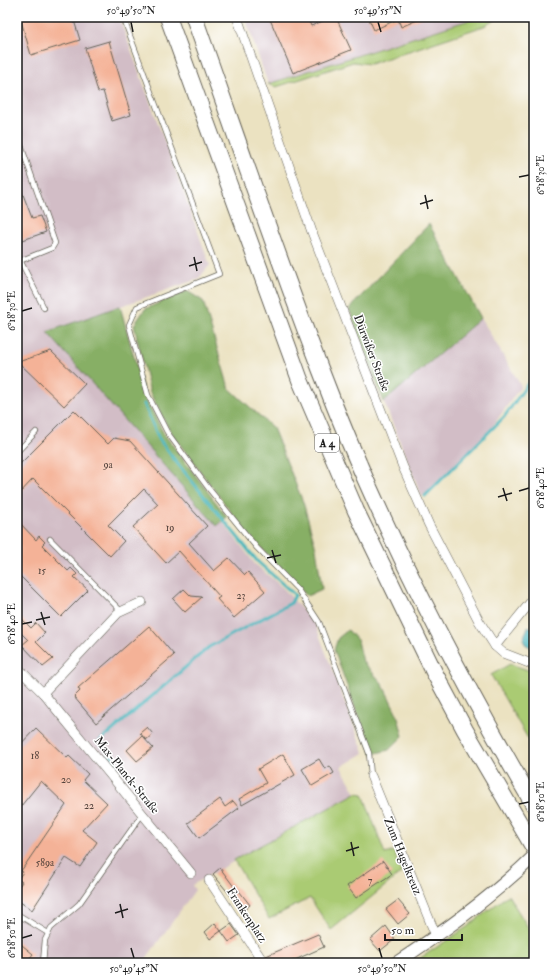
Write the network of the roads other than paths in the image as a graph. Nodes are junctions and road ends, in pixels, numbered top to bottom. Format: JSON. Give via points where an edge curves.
{"nodes":[{"id":1,"x":123,"y":17,"type":"edge"},
{"id":2,"x":168,"y":17,"type":"edge"},
{"id":3,"x":194,"y":17,"type":"edge"},
{"id":4,"x":237,"y":17,"type":"edge"},
{"id":5,"x":17,"y":134,"type":"edge"},
{"id":6,"x":18,"y":261,"type":"edge"},
{"id":7,"x":44,"y":308,"type":"dead end"},
{"id":8,"x":36,"y":432,"type":"dead end"},
{"id":9,"x":17,"y":452,"type":"edge"},
{"id":10,"x":50,"y":539,"type":"dead end"},
{"id":11,"x":534,"y":598,"type":"edge"},
{"id":12,"x":142,"y":602,"type":"dead end"},
{"id":13,"x":122,"y":612,"type":"junction"},
{"id":14,"x":495,"y":646,"type":"junction"},
{"id":15,"x":534,"y":665,"type":"edge"},
{"id":16,"x":17,"y":667,"type":"edge"},
{"id":17,"x":43,"y":693,"type":"junction"},
{"id":18,"x":371,"y":776,"type":"joint"},
{"id":19,"x":534,"y":805,"type":"edge"},
{"id":20,"x":143,"y":814,"type":"junction"},
{"id":21,"x":534,"y":848,"type":"edge"},
{"id":22,"x":534,"y":856,"type":"edge"},
{"id":23,"x":191,"y":873,"type":"dead end"},
{"id":24,"x":209,"y":880,"type":"dead end"},
{"id":25,"x":17,"y":914,"type":"edge"},
{"id":26,"x":48,"y":933,"type":"junction"},
{"id":27,"x":436,"y":936,"type":"junction"},
{"id":28,"x":43,"y":963,"type":"edge"},
{"id":29,"x":264,"y":963,"type":"edge"},
{"id":30,"x":396,"y":963,"type":"edge"}],
"edges":[{"from":1,"to":18,"type":"lane","via":[[219,274],[137,307],[129,324],[148,395],[167,432],[209,489],[256,548],[298,590],[320,622],[369,753]]},
{"from":2,"to":21,"type":"highway","number":"A 4","via":[[300,380],[356,511],[434,672]]},
{"from":3,"to":19,"type":"highway","number":"A 4","via":[[321,372],[375,500],[450,655]]},
{"from":4,"to":14,"type":"street","name":"Dürwißer Straße","via":[[312,232],[403,467],[429,525]]},
{"from":5,"to":6,"type":"lane","via":[[54,243],[52,248]]},
{"from":6,"to":7,"type":"lane"},
{"from":8,"to":9,"type":"lane"},
{"from":10,"to":13,"type":"lane"},
{"from":11,"to":14,"type":"street"},
{"from":12,"to":13,"type":"street"},
{"from":13,"to":17,"type":"street"},
{"from":14,"to":15,"type":"street","name":"Dürwißer Straße","via":[[503,653]]},
{"from":16,"to":17,"type":"street","name":"Max-Planck-Straße"},
{"from":17,"to":20,"type":"street","name":"Max-Planck-Straße"},
{"from":18,"to":27,"type":"street","name":"Zum Hagelkreuz"},
{"from":20,"to":23,"type":"street","name":"Max-Planck-Straße"},
{"from":20,"to":26,"type":"lane","via":[[79,904]]},
{"from":22,"to":27,"type":"street","via":[[511,879]]},
{"from":24,"to":29,"type":"street","name":"Frankenplatz"},
{"from":25,"to":26,"type":"lane"},
{"from":26,"to":28,"type":"lane"},
{"from":27,"to":30,"type":"street"}]}
